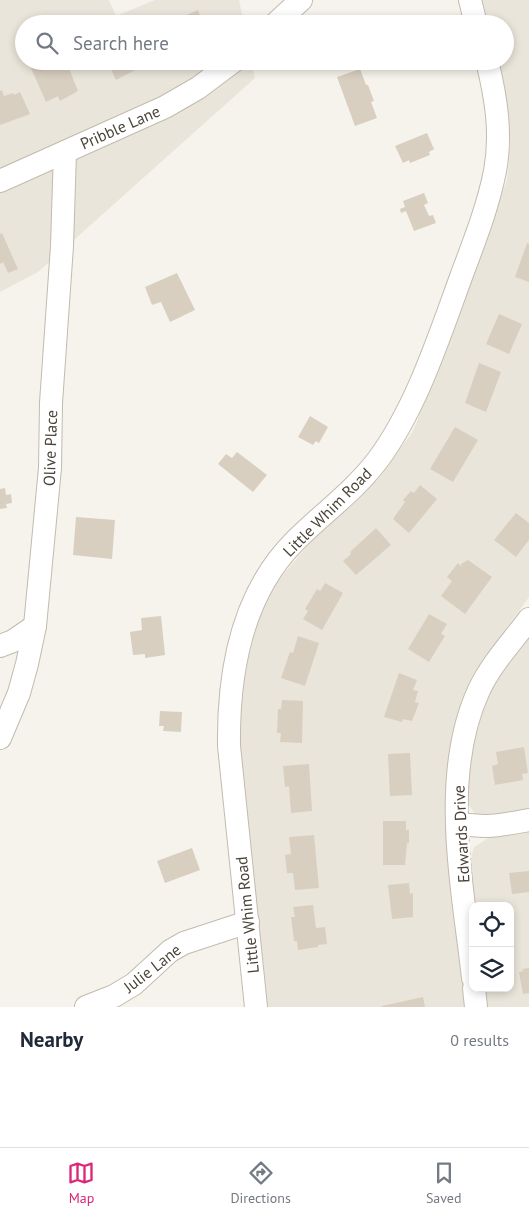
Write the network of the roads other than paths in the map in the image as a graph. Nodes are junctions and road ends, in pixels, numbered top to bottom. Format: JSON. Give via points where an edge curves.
{"nodes":[{"id":1,"x":301,"y":0,"type":"edge"},
{"id":2,"x":470,"y":0,"type":"edge"},
{"id":3,"x":285,"y":15,"type":"edge"},
{"id":4,"x":474,"y":15,"type":"edge"},
{"id":5,"x":222,"y":70,"type":"edge"},
{"id":6,"x":488,"y":70,"type":"edge"},
{"id":7,"x":65,"y":152,"type":"junction"},
{"id":8,"x":0,"y":181,"type":"edge"},
{"id":9,"x":529,"y":619,"type":"edge"},
{"id":10,"x":35,"y":626,"type":"junction"},
{"id":11,"x":0,"y":646,"type":"edge"},
{"id":12,"x":0,"y":738,"type":"edge"},
{"id":13,"x":529,"y":820,"type":"edge"},
{"id":14,"x":457,"y":824,"type":"junction"},
{"id":15,"x":248,"y":922,"type":"junction"},
{"id":16,"x":470,"y":947,"type":"edge"},
{"id":17,"x":474,"y":992,"type":"edge"},
{"id":18,"x":86,"y":1007,"type":"edge"},
{"id":19,"x":256,"y":1007,"type":"edge"},
{"id":20,"x":476,"y":1007,"type":"edge"}],
"edges":[{"from":1,"to":3,"type":"street"},
{"from":2,"to":4,"type":"street"},
{"from":5,"to":7,"type":"street","name":"Pribble Lane","via":[[165,107]]},
{"from":6,"to":15,"type":"street","name":"Little Whim Road","via":[[497,114],[495,171],[478,231],[412,403],[377,461],[294,542],[274,567],[260,589],[240,637],[229,702],[229,746]]},
{"from":7,"to":8,"type":"street","name":"Pribble Lane"},
{"from":7,"to":10,"type":"street","name":"Olive Place","via":[[50,468]]},
{"from":9,"to":14,"type":"street","name":"Edwards Drive","via":[[490,670],[469,715],[459,769]]},
{"from":10,"to":11,"type":"street"},
{"from":10,"to":12,"type":"street","name":"Olive Place","via":[[28,664]]},
{"from":13,"to":14,"type":"street","via":[[493,827]]},
{"from":14,"to":16,"type":"street","name":"Edwards Drive"},
{"from":15,"to":18,"type":"street","name":"Julie Lane","via":[[184,943],[170,951],[134,984]]},
{"from":15,"to":19,"type":"street","name":"Little Whim Road"},
{"from":17,"to":20,"type":"street"}]}
